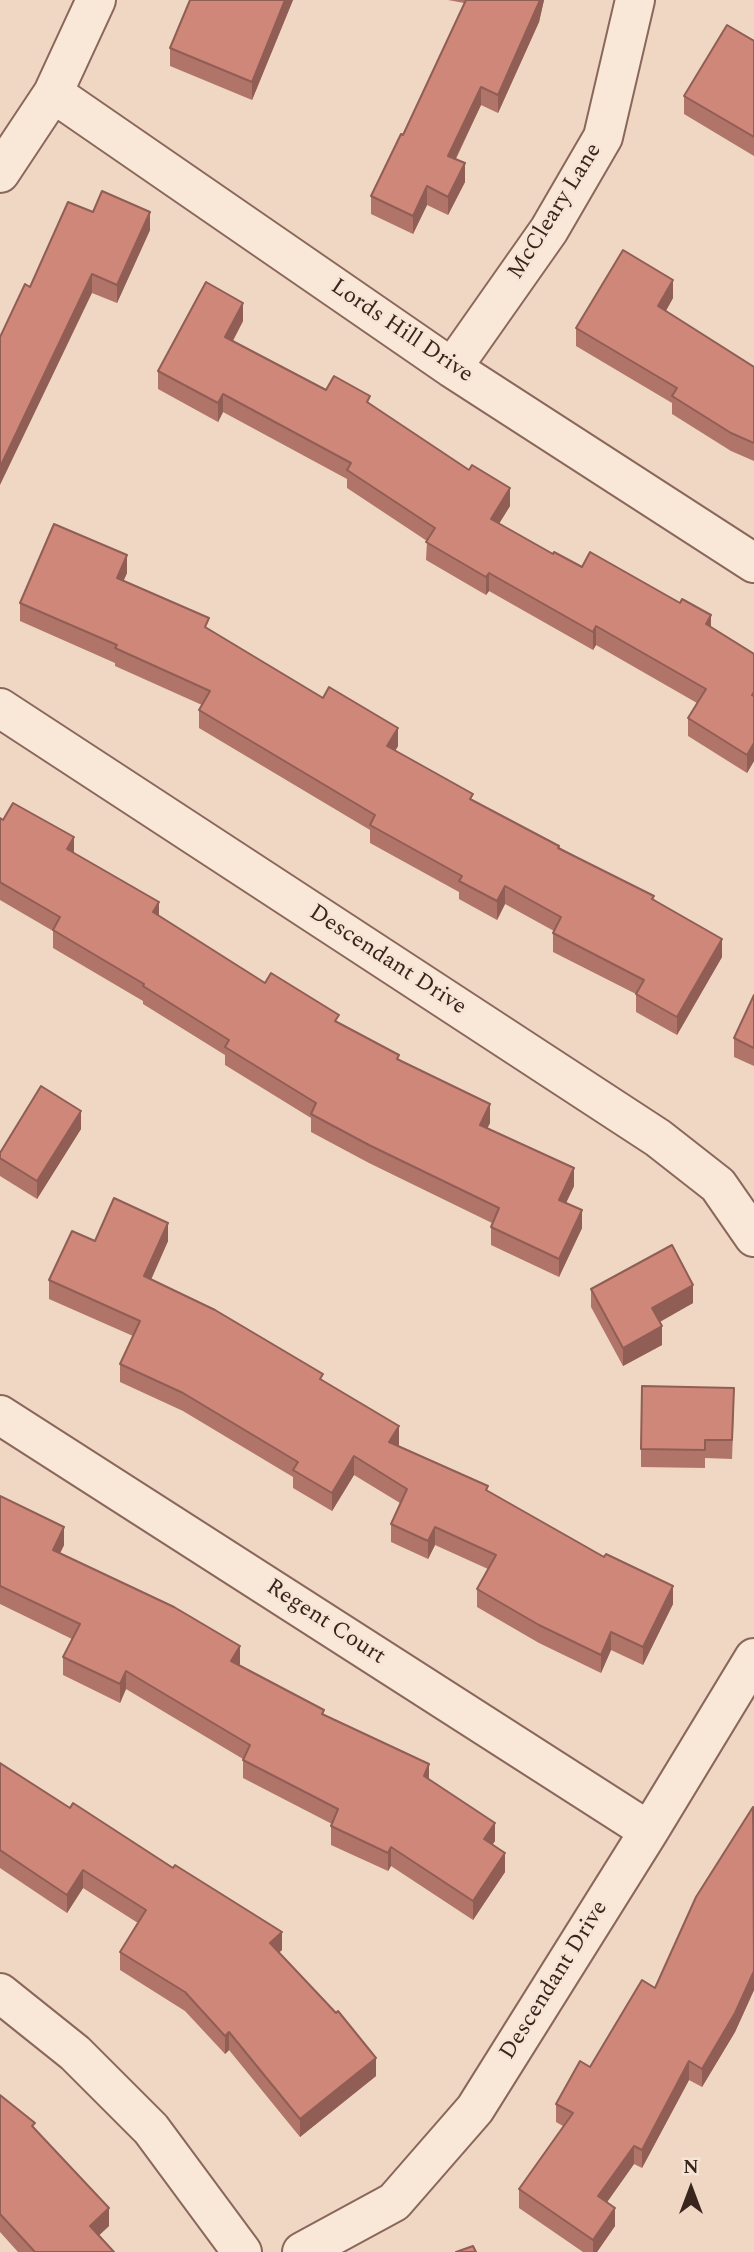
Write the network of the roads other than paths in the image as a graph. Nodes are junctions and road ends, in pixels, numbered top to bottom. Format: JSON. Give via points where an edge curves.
{"nodes":[{"id":1,"x":96,"y":0,"type":"edge"},
{"id":2,"x":635,"y":0,"type":"edge"},
{"id":3,"x":53,"y":93,"type":"junction"},
{"id":4,"x":0,"y":173,"type":"edge"},
{"id":5,"x":452,"y":368,"type":"junction"},
{"id":6,"x":754,"y":564,"type":"edge"},
{"id":7,"x":0,"y":708,"type":"edge"},
{"id":8,"x":754,"y":1237,"type":"edge"},
{"id":9,"x":0,"y":1415,"type":"edge"},
{"id":10,"x":754,"y":1658,"type":"edge"},
{"id":11,"x":649,"y":1831,"type":"junction"},
{"id":12,"x":0,"y":1993,"type":"edge"},
{"id":13,"x":243,"y":2252,"type":"edge"},
{"id":14,"x":302,"y":2252,"type":"edge"}],
"edges":[{"from":1,"to":3,"type":"street"},
{"from":2,"to":5,"type":"street","name":"McCleary Lane","via":[[603,137],[548,230]]},
{"from":3,"to":4,"type":"street"},
{"from":3,"to":5,"type":"street","name":"Lords Hill Drive"},
{"from":5,"to":6,"type":"street","name":"Lords Hill Drive"},
{"from":7,"to":8,"type":"street","name":"Descendant Drive","via":[[657,1138],[718,1185]]},
{"from":9,"to":11,"type":"street","name":"Regent Court"},
{"from":10,"to":11,"type":"street","name":"Descendant Drive"},
{"from":11,"to":14,"type":"street","name":"Descendant Drive","via":[[475,2109],[394,2202]]},
{"from":12,"to":13,"type":"street","via":[[75,2053],[151,2129]]}]}
